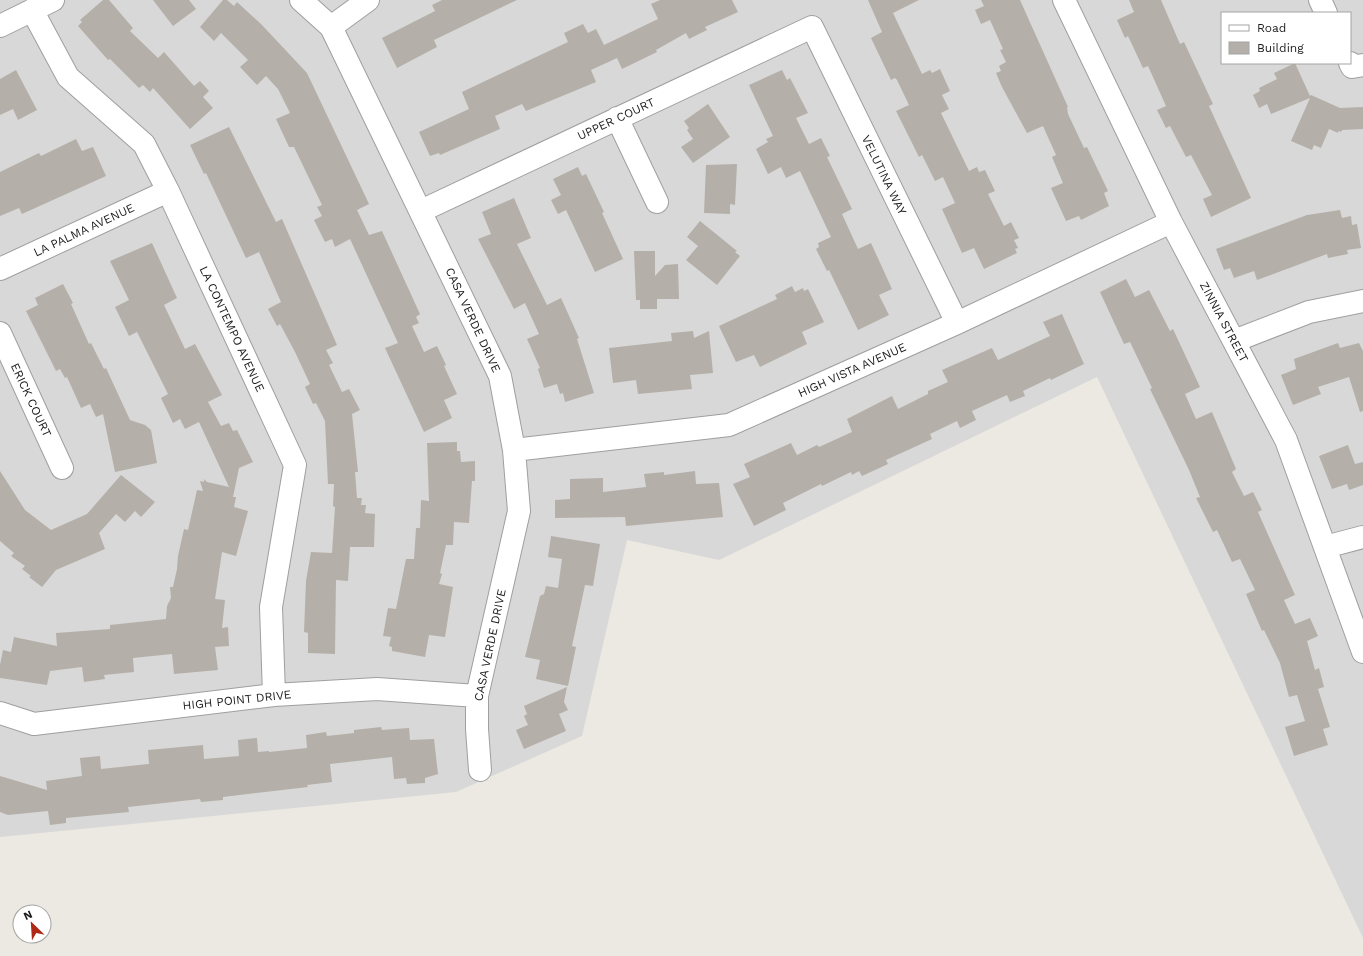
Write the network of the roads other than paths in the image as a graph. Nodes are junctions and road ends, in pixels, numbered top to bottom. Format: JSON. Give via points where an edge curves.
{"nodes":[{"id":1,"x":53,"y":0,"type":"edge"},
{"id":2,"x":301,"y":0,"type":"edge"},
{"id":3,"x":368,"y":0,"type":"edge"},
{"id":4,"x":1064,"y":0,"type":"edge"},
{"id":5,"x":1320,"y":0,"type":"edge"},
{"id":6,"x":32,"y":10,"type":"junction"},
{"id":7,"x":1326,"y":12,"type":"edge"},
{"id":8,"x":0,"y":26,"type":"edge"},
{"id":9,"x":330,"y":27,"type":"junction"},
{"id":10,"x":812,"y":27,"type":"joint"},
{"id":11,"x":617,"y":118,"type":"junction"},
{"id":12,"x":168,"y":191,"type":"junction"},
{"id":13,"x":657,"y":202,"type":"dead end"},
{"id":14,"x":421,"y":211,"type":"junction"},
{"id":15,"x":1171,"y":222,"type":"junction"},
{"id":16,"x":0,"y":269,"type":"edge"},
{"id":17,"x":1363,"y":301,"type":"edge"},
{"id":18,"x":957,"y":323,"type":"junction"},
{"id":19,"x":0,"y":333,"type":"edge"},
{"id":20,"x":1234,"y":341,"type":"junction"},
{"id":21,"x":514,"y":450,"type":"junction"},
{"id":22,"x":62,"y":468,"type":"dead end"},
{"id":23,"x":1363,"y":537,"type":"edge"},
{"id":24,"x":1325,"y":547,"type":"junction"},
{"id":25,"x":1363,"y":652,"type":"edge"},
{"id":26,"x":274,"y":695,"type":"junction"},
{"id":27,"x":477,"y":696,"type":"junction"},
{"id":28,"x":0,"y":713,"type":"edge"},
{"id":29,"x":480,"y":770,"type":"dead end"}],
"edges":[{"from":1,"to":6,"type":"street"},
{"from":2,"to":9,"type":"street","name":"CASA VERDE DRIVE"},
{"from":3,"to":9,"type":"street"},
{"from":4,"to":15,"type":"street","name":"ZINNIA STREET"},
{"from":5,"to":7,"type":"street"},
{"from":6,"to":8,"type":"street"},
{"from":6,"to":12,"type":"street","name":"LA CONTEMPO AVENUE","via":[[68,77],[144,144]]},
{"from":9,"to":14,"type":"street","name":"CASA VERDE DRIVE"},
{"from":10,"to":11,"type":"street","name":"UPPER COURT"},
{"from":10,"to":18,"type":"street","name":"VELUTINA WAY"},
{"from":11,"to":13,"type":"street"},
{"from":11,"to":14,"type":"street","name":"UPPER COURT"},
{"from":12,"to":16,"type":"street","name":"LA PALMA AVENUE"},
{"from":12,"to":26,"type":"street","name":"LA CONTEMPO AVENUE","via":[[295,465],[271,607]]},
{"from":14,"to":21,"type":"street","name":"CASA VERDE DRIVE","via":[[500,376]]},
{"from":15,"to":18,"type":"street","name":"HIGH VISTA AVENUE"},
{"from":15,"to":20,"type":"street","name":"ZINNIA STREET"},
{"from":17,"to":20,"type":"street","via":[[1309,312]]},
{"from":18,"to":21,"type":"street","name":"HIGH VISTA AVENUE","via":[[729,425]]},
{"from":19,"to":22,"type":"street","name":"ERICK COURT"},
{"from":20,"to":24,"type":"street","name":"ZINNIA STREET","via":[[1286,440]]},
{"from":21,"to":27,"type":"street","name":"CASA VERDE DRIVE","via":[[519,511]]},
{"from":23,"to":24,"type":"street"},
{"from":24,"to":25,"type":"street","name":"ZINNIA STREET"},
{"from":26,"to":27,"type":"street","name":"HIGH POINT DRIVE","via":[[377,689]]},
{"from":26,"to":28,"type":"street","name":"HIGH POINT DRIVE","via":[[34,724]]},
{"from":27,"to":29,"type":"street","name":"CASA VERDE DRIVE"}]}
